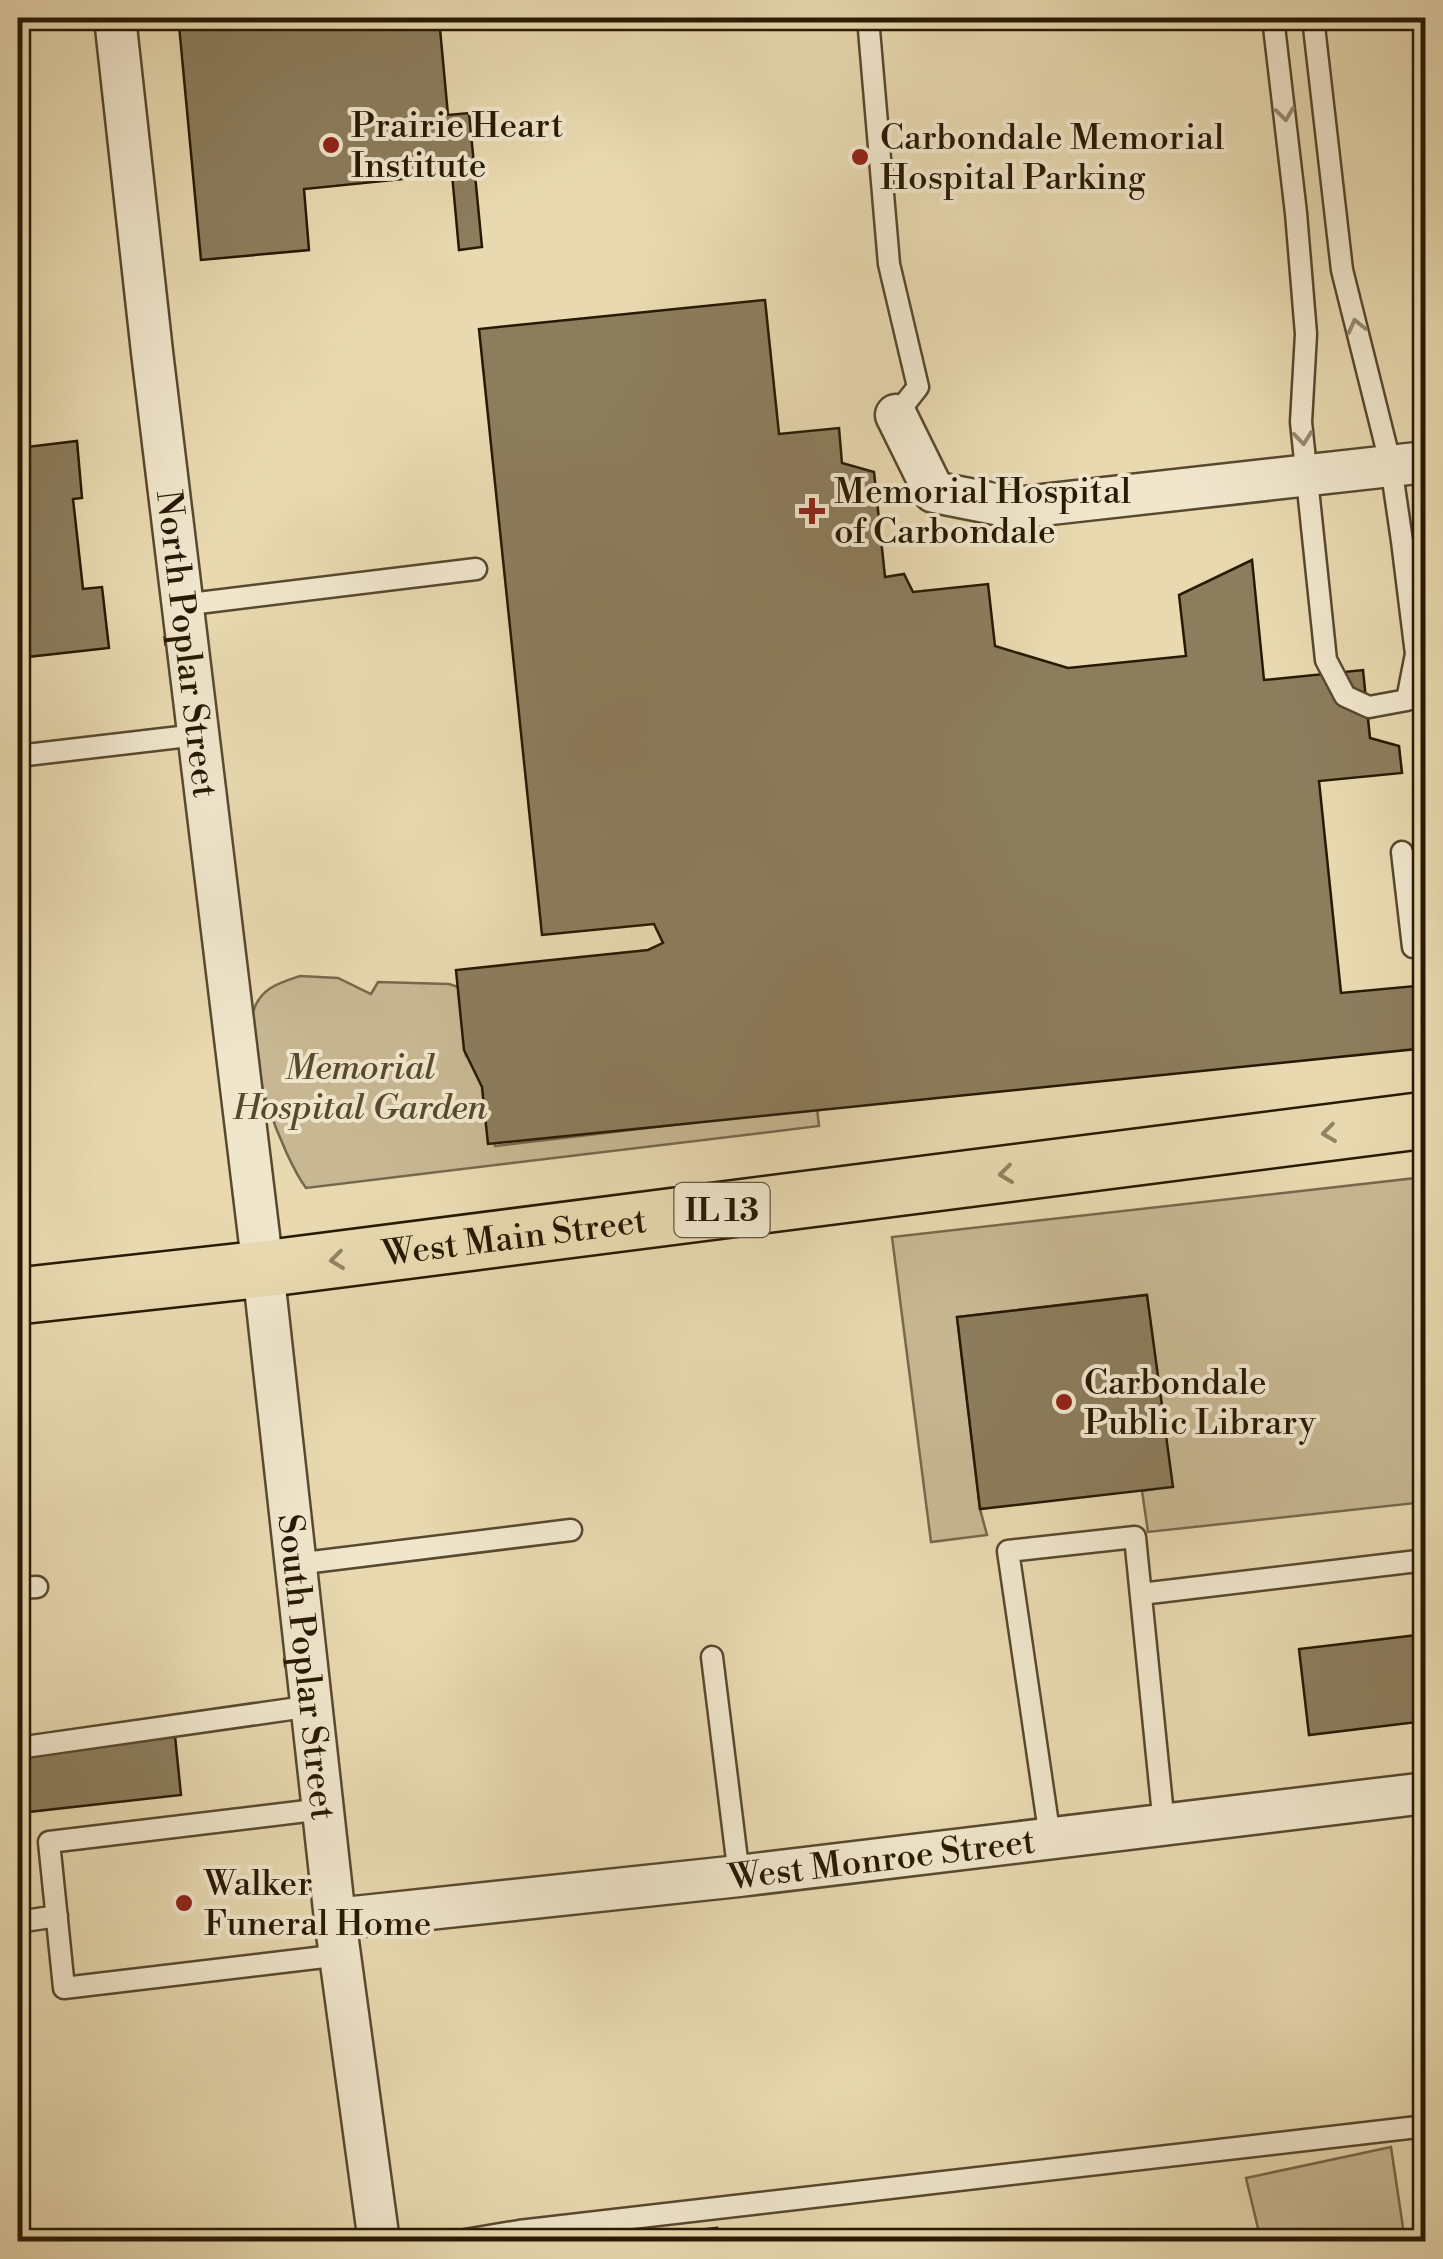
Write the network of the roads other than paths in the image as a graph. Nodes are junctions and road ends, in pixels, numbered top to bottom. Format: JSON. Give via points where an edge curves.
{"nodes":[{"id":1,"x":115,"y":18,"type":"edge"},
{"id":2,"x":868,"y":18,"type":"edge"},
{"id":3,"x":1273,"y":18,"type":"edge"},
{"id":4,"x":1312,"y":18,"type":"edge"},
{"id":5,"x":896,"y":416,"type":"joint"},
{"id":6,"x":1408,"y":464,"type":"edge"},
{"id":7,"x":1307,"y":476,"type":"junction"},
{"id":8,"x":476,"y":569,"type":"dead end"},
{"id":9,"x":182,"y":604,"type":"junction"},
{"id":10,"x":197,"y":735,"type":"junction"},
{"id":11,"x":18,"y":756,"type":"edge"},
{"id":12,"x":1402,"y":852,"type":"dead end"},
{"id":13,"x":1426,"y":947,"type":"edge"},
{"id":14,"x":1426,"y":1120,"type":"edge"},
{"id":15,"x":263,"y":1269,"type":"junction"},
{"id":16,"x":18,"y":1296,"type":"edge"},
{"id":17,"x":572,"y":1530,"type":"dead end"},
{"id":18,"x":1426,"y":1560,"type":"edge"},
{"id":19,"x":296,"y":1564,"type":"junction"},
{"id":20,"x":1141,"y":1594,"type":"junction"},
{"id":21,"x":712,"y":1657,"type":"dead end"},
{"id":22,"x":312,"y":1706,"type":"junction"},
{"id":23,"x":18,"y":1748,"type":"edge"},
{"id":24,"x":1426,"y":1793,"type":"edge"},
{"id":25,"x":323,"y":1810,"type":"junction"},
{"id":26,"x":1164,"y":1825,"type":"junction"},
{"id":27,"x":1050,"y":1838,"type":"junction"},
{"id":28,"x":739,"y":1876,"type":"junction"},
{"id":29,"x":57,"y":1916,"type":"junction"},
{"id":30,"x":18,"y":1922,"type":"edge"},
{"id":31,"x":338,"y":1937,"type":"junction"},
{"id":32,"x":1426,"y":2126,"type":"edge"},
{"id":33,"x":378,"y":2242,"type":"edge"},
{"id":34,"x":452,"y":2242,"type":"edge"}],
"edges":[{"from":1,"to":9,"type":"street","name":"North Poplar Street"},
{"from":2,"to":5,"type":"lane","via":[[889,264],[918,387]]},
{"from":3,"to":7,"type":"lane","one_way":true,"via":[[1304,317]]},
{"from":6,"to":4,"type":"lane","one_way":true,"via":[[1342,270]]},
{"from":5,"to":7,"type":"street","via":[[934,492],[1015,508]]},
{"from":6,"to":7,"type":"street"},
{"from":6,"to":7,"type":"lane","via":[[1416,654],[1407,700],[1369,706],[1344,696],[1326,660]]},
{"from":8,"to":9,"type":"lane"},
{"from":9,"to":10,"type":"street","name":"North Poplar Street"},
{"from":10,"to":11,"type":"lane"},
{"from":10,"to":15,"type":"street","name":"North Poplar Street"},
{"from":12,"to":13,"type":"lane","via":[[1412,947]]},
{"from":14,"to":15,"type":"highway","name":"West Main Street","number":"IL 13","one_way":true},
{"from":15,"to":16,"type":"highway","name":"West Main Street","number":"IL 13"},
{"from":15,"to":19,"type":"street","name":"South Poplar Street"},
{"from":17,"to":19,"type":"lane"},
{"from":18,"to":20,"type":"lane"},
{"from":19,"to":22,"type":"street","name":"South Poplar Street"},
{"from":20,"to":26,"type":"lane"},
{"from":20,"to":27,"type":"lane","via":[[1135,1537],[1008,1552]]},
{"from":21,"to":28,"type":"lane"},
{"from":22,"to":23,"type":"lane"},
{"from":22,"to":25,"type":"street","name":"South Poplar Street"},
{"from":24,"to":26,"type":"street","name":"West Monroe Street"},
{"from":25,"to":29,"type":"lane","via":[[49,1842]]},
{"from":25,"to":31,"type":"street","name":"South Poplar Street"},
{"from":26,"to":27,"type":"street","name":"West Monroe Street"},
{"from":27,"to":28,"type":"street","name":"West Monroe Street"},
{"from":28,"to":31,"type":"street","name":"West Monroe Street"},
{"from":29,"to":30,"type":"lane"},
{"from":29,"to":31,"type":"lane","via":[[64,1988]]},
{"from":31,"to":33,"type":"street","name":"South Poplar Street"},
{"from":32,"to":34,"type":"lane"}]}
